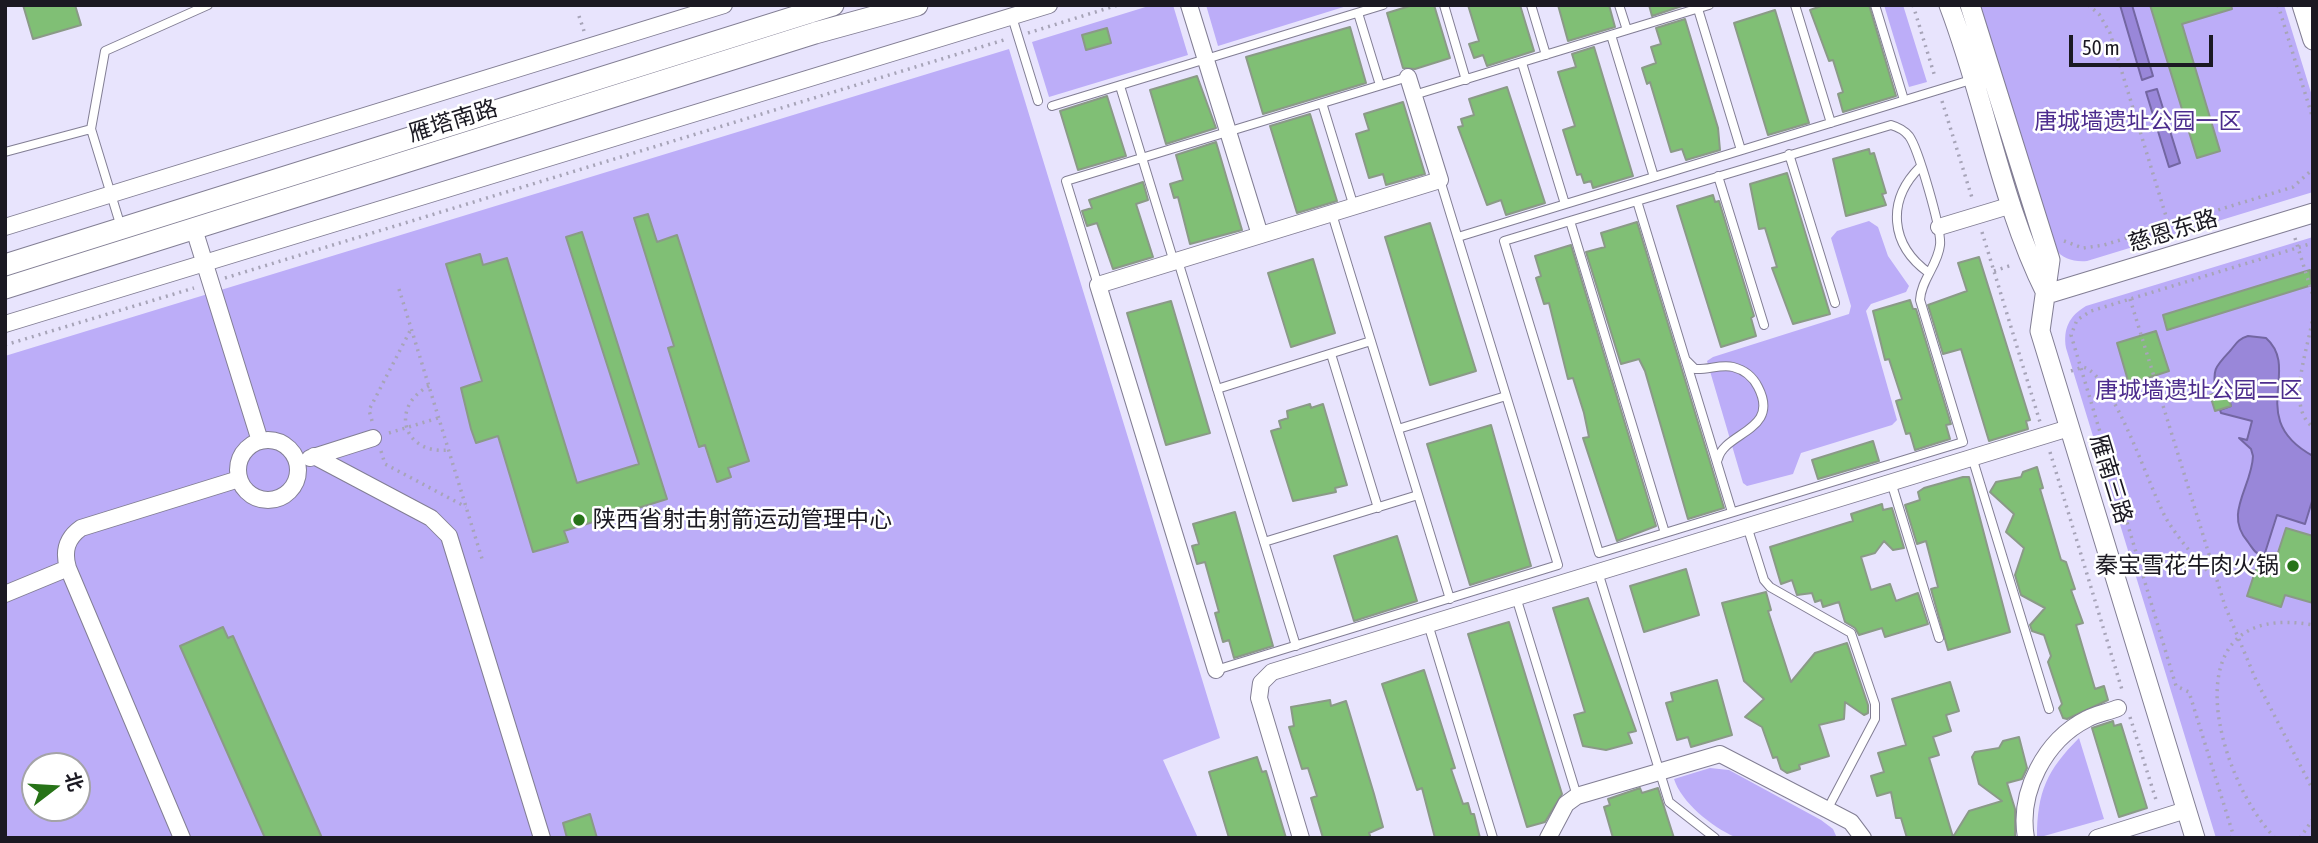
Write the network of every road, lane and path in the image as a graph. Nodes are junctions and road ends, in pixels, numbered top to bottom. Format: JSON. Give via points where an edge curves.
{"nodes":[{"id":1,"x":208,"y":5,"type":"edge"},
{"id":2,"x":724,"y":5,"type":"edge"},
{"id":3,"x":833,"y":5,"type":"edge"},
{"id":4,"x":917,"y":5,"type":"edge"},
{"id":5,"x":1049,"y":5,"type":"edge"},
{"id":6,"x":1118,"y":5,"type":"edge"},
{"id":7,"x":1189,"y":5,"type":"edge"},
{"id":8,"x":1382,"y":5,"type":"edge"},
{"id":9,"x":1444,"y":5,"type":"edge"},
{"id":10,"x":1531,"y":5,"type":"edge"},
{"id":11,"x":1619,"y":5,"type":"edge"},
{"id":12,"x":1795,"y":5,"type":"edge"},
{"id":13,"x":1875,"y":5,"type":"edge"},
{"id":14,"x":1949,"y":5,"type":"edge"},
{"id":15,"x":1970,"y":5,"type":"edge"},
{"id":16,"x":2088,"y":5,"type":"edge"},
{"id":17,"x":2278,"y":5,"type":"edge"},
{"id":18,"x":1705,"y":6,"type":"edge"},
{"id":19,"x":2304,"y":6,"type":"edge"},
{"id":20,"x":1358,"y":13,"type":"junction"},
{"id":21,"x":1012,"y":16,"type":"junction"},
{"id":22,"x":1627,"y":30,"type":"junction"},
{"id":23,"x":1611,"y":35,"type":"junction"},
{"id":24,"x":1018,"y":36,"type":"junction"},
{"id":25,"x":2313,"y":40,"type":"edge"},
{"id":26,"x":1546,"y":55,"type":"junction"},
{"id":27,"x":1206,"y":59,"type":"junction"},
{"id":28,"x":1522,"y":63,"type":"junction"},
{"id":29,"x":1408,"y":77,"type":"joint"},
{"id":30,"x":1466,"y":79,"type":"junction"},
{"id":31,"x":1975,"y":79,"type":"junction"},
{"id":32,"x":1380,"y":85,"type":"junction"},
{"id":33,"x":1120,"y":86,"type":"junction"},
{"id":34,"x":1415,"y":95,"type":"junction"},
{"id":35,"x":1904,"y":100,"type":"junction"},
{"id":36,"x":1038,"y":101,"type":"dead end"},
{"id":37,"x":1322,"y":103,"type":"junction"},
{"id":38,"x":1052,"y":106,"type":"dead end"},
{"id":39,"x":2313,"y":119,"type":"edge"},
{"id":40,"x":1830,"y":123,"type":"junction"},
{"id":41,"x":91,"y":129,"type":"junction"},
{"id":42,"x":1228,"y":132,"type":"junction"},
{"id":43,"x":1741,"y":150,"type":"junction"},
{"id":44,"x":5,"y":152,"type":"edge"},
{"id":45,"x":1789,"y":154,"type":"junction"},
{"id":46,"x":1142,"y":158,"type":"junction"},
{"id":47,"x":1920,"y":167,"type":"junction"},
{"id":48,"x":2313,"y":169,"type":"edge"},
{"id":49,"x":1718,"y":176,"type":"junction"},
{"id":50,"x":1654,"y":177,"type":"junction"},
{"id":51,"x":1440,"y":180,"type":"junction"},
{"id":52,"x":2281,"y":191,"type":"junction"},
{"id":53,"x":111,"y":194,"type":"junction"},
{"id":54,"x":1637,"y":201,"type":"junction"},
{"id":55,"x":1565,"y":204,"type":"junction"},
{"id":56,"x":2012,"y":205,"type":"junction"},
{"id":57,"x":1354,"y":206,"type":"junction"},
{"id":58,"x":2313,"y":213,"type":"edge"},
{"id":59,"x":1332,"y":214,"type":"junction"},
{"id":60,"x":2290,"y":220,"type":"junction"},
{"id":61,"x":1570,"y":221,"type":"junction"},
{"id":62,"x":5,"y":226,"type":"edge"},
{"id":63,"x":2169,"y":226,"type":"junction"},
{"id":64,"x":1939,"y":227,"type":"junction"},
{"id":65,"x":121,"y":229,"type":"junction"},
{"id":66,"x":194,"y":229,"type":"junction"},
{"id":67,"x":2058,"y":235,"type":"dead end"},
{"id":68,"x":1260,"y":236,"type":"junction"},
{"id":69,"x":1458,"y":237,"type":"junction"},
{"id":70,"x":2313,"y":243,"type":"edge"},
{"id":71,"x":2298,"y":247,"type":"junction"},
{"id":72,"x":1176,"y":261,"type":"junction"},
{"id":73,"x":205,"y":263,"type":"junction"},
{"id":74,"x":5,"y":265,"type":"edge"},
{"id":75,"x":1929,"y":273,"type":"junction"},
{"id":76,"x":211,"y":282,"type":"junction"},
{"id":77,"x":1098,"y":285,"type":"junction"},
{"id":78,"x":5,"y":288,"type":"edge"},
{"id":79,"x":399,"y":289,"type":"dead end"},
{"id":80,"x":2047,"y":294,"type":"junction"},
{"id":81,"x":2313,"y":296,"type":"edge"},
{"id":82,"x":2130,"y":299,"type":"junction"},
{"id":83,"x":1835,"y":303,"type":"dead end"},
{"id":84,"x":2313,"y":314,"type":"edge"},
{"id":85,"x":5,"y":324,"type":"edge"},
{"id":86,"x":1764,"y":325,"type":"dead end"},
{"id":87,"x":411,"y":329,"type":"junction"},
{"id":88,"x":1371,"y":341,"type":"junction"},
{"id":89,"x":5,"y":345,"type":"edge"},
{"id":90,"x":1331,"y":354,"type":"junction"},
{"id":91,"x":1685,"y":356,"type":"junction"},
{"id":92,"x":2079,"y":368,"type":"junction"},
{"id":93,"x":2054,"y":376,"type":"junction"},
{"id":94,"x":2028,"y":383,"type":"dead end"},
{"id":95,"x":429,"y":386,"type":"junction"},
{"id":96,"x":1217,"y":388,"type":"junction"},
{"id":97,"x":1506,"y":396,"type":"junction"},
{"id":98,"x":439,"y":418,"type":"junction"},
{"id":99,"x":2313,"y":427,"type":"edge"},
{"id":100,"x":407,"y":428,"type":"junction"},
{"id":101,"x":2070,"y":428,"type":"junction"},
{"id":102,"x":1398,"y":429,"type":"junction"},
{"id":103,"x":375,"y":438,"type":"junction"},
{"id":104,"x":260,"y":441,"type":"junction"},
{"id":105,"x":449,"y":450,"type":"junction"},
{"id":106,"x":314,"y":456,"type":"junction"},
{"id":107,"x":1972,"y":457,"type":"junction"},
{"id":108,"x":297,"y":461,"type":"junction"},
{"id":109,"x":1719,"y":469,"type":"junction"},
{"id":110,"x":239,"y":479,"type":"junction"},
{"id":111,"x":1891,"y":482,"type":"junction"},
{"id":112,"x":1418,"y":495,"type":"junction"},
{"id":113,"x":466,"y":507,"type":"junction"},
{"id":114,"x":1378,"y":508,"type":"junction"},
{"id":115,"x":1732,"y":512,"type":"junction"},
{"id":116,"x":1747,"y":526,"type":"junction"},
{"id":117,"x":1665,"y":533,"type":"junction"},
{"id":118,"x":1264,"y":542,"type":"junction"},
{"id":119,"x":483,"y":562,"type":"dead end"},
{"id":120,"x":68,"y":568,"type":"junction"},
{"id":121,"x":1598,"y":572,"type":"junction"},
{"id":122,"x":2217,"y":582,"type":"junction"},
{"id":123,"x":5,"y":594,"type":"edge"},
{"id":124,"x":1516,"y":597,"type":"junction"},
{"id":125,"x":1450,"y":598,"type":"junction"},
{"id":126,"x":1428,"y":624,"type":"junction"},
{"id":127,"x":2313,"y":625,"type":"edge"},
{"id":128,"x":2238,"y":637,"type":"junction"},
{"id":129,"x":1939,"y":638,"type":"dead end"},
{"id":130,"x":1296,"y":646,"type":"junction"},
{"id":131,"x":1216,"y":670,"type":"joint"},
{"id":132,"x":2118,"y":708,"type":"dead end"},
{"id":133,"x":2049,"y":709,"type":"dead end"},
{"id":134,"x":1659,"y":771,"type":"junction"},
{"id":135,"x":2313,"y":790,"type":"edge"},
{"id":136,"x":1577,"y":796,"type":"junction"},
{"id":137,"x":1827,"y":810,"type":"junction"},
{"id":138,"x":2186,"y":810,"type":"junction"},
{"id":139,"x":2313,"y":819,"type":"edge"},
{"id":140,"x":1550,"y":837,"type":"edge"},
{"id":141,"x":181,"y":838,"type":"edge"},
{"id":142,"x":542,"y":838,"type":"edge"},
{"id":143,"x":1301,"y":838,"type":"edge"},
{"id":144,"x":1493,"y":838,"type":"edge"},
{"id":145,"x":1715,"y":838,"type":"edge"},
{"id":146,"x":1863,"y":838,"type":"edge"},
{"id":147,"x":2026,"y":838,"type":"edge"},
{"id":148,"x":2097,"y":838,"type":"edge"},
{"id":149,"x":2195,"y":838,"type":"edge"},
{"id":150,"x":2231,"y":838,"type":"edge"},
{"id":151,"x":2275,"y":838,"type":"edge"},
{"id":152,"x":2300,"y":838,"type":"edge"}],
"edges":[{"from":1,"to":41,"type":"lane","via":[[105,51]]},
{"from":2,"to":53,"type":"street"},
{"from":3,"to":65,"type":"main road","name":"雁塔南路"},
{"from":4,"to":66,"type":"main road","name":"雁塔南路"},
{"from":5,"to":21,"type":"street"},
{"from":6,"to":24,"type":"path"},
{"from":7,"to":27,"type":"street"},
{"from":8,"to":20,"type":"lane"},
{"from":9,"to":30,"type":"lane"},
{"from":10,"to":26,"type":"lane"},
{"from":11,"to":22,"type":"lane"},
{"from":12,"to":40,"type":"lane"},
{"from":13,"to":35,"type":"lane"},
{"from":14,"to":31,"type":"street"},
{"from":15,"to":80,"type":"street","name":"雁南三路","via":[[2050,260]]},
{"from":16,"to":63,"type":"path","via":[[2110,33]]},
{"from":17,"to":39,"type":"path"},
{"from":18,"to":22,"type":"lane"},
{"from":18,"to":43,"type":"lane"},
{"from":19,"to":25,"type":"street"},
{"from":20,"to":27,"type":"lane"},
{"from":20,"to":32,"type":"lane"},
{"from":21,"to":24,"type":"lane"},
{"from":21,"to":73,"type":"street"},
{"from":22,"to":23,"type":"lane"},
{"from":23,"to":26,"type":"lane"},
{"from":23,"to":50,"type":"lane"},
{"from":24,"to":36,"type":"lane"},
{"from":24,"to":76,"type":"path"},
{"from":26,"to":28,"type":"lane"},
{"from":27,"to":33,"type":"lane"},
{"from":27,"to":42,"type":"street"},
{"from":28,"to":30,"type":"lane"},
{"from":28,"to":55,"type":"lane"},
{"from":29,"to":32,"type":"lane"},
{"from":29,"to":34,"type":"street"},
{"from":30,"to":34,"type":"lane"},
{"from":31,"to":35,"type":"lane"},
{"from":31,"to":56,"type":"street"},
{"from":32,"to":37,"type":"lane"},
{"from":33,"to":38,"type":"lane"},
{"from":33,"to":46,"type":"lane"},
{"from":34,"to":51,"type":"street"},
{"from":35,"to":40,"type":"lane"},
{"from":37,"to":42,"type":"lane"},
{"from":37,"to":57,"type":"lane"},
{"from":40,"to":43,"type":"lane"},
{"from":41,"to":44,"type":"lane"},
{"from":41,"to":53,"type":"lane"},
{"from":42,"to":46,"type":"lane"},
{"from":42,"to":68,"type":"street"},
{"from":43,"to":50,"type":"lane"},
{"from":45,"to":47,"type":"lane","via":[[1891,125],[1908,134]]},
{"from":45,"to":49,"type":"lane"},
{"from":45,"to":83,"type":"lane"},
{"from":46,"to":72,"type":"lane"},
{"from":46,"to":77,"type":"lane","via":[[1066,181]]},
{"from":47,"to":64,"type":"lane"},
{"from":47,"to":75,"type":"lane","via":[[1901,191],[1896,222],[1906,252]]},
{"from":48,"to":52,"type":"path","via":[[2302,181]]},
{"from":49,"to":54,"type":"lane"},
{"from":49,"to":86,"type":"lane"},
{"from":50,"to":55,"type":"lane"},
{"from":51,"to":57,"type":"street"},
{"from":51,"to":69,"type":"lane"},
{"from":52,"to":60,"type":"path"},
{"from":52,"to":63,"type":"path"},
{"from":53,"to":62,"type":"street"},
{"from":53,"to":65,"type":"lane"},
{"from":54,"to":61,"type":"lane"},
{"from":54,"to":91,"type":"lane"},
{"from":55,"to":69,"type":"lane"},
{"from":56,"to":64,"type":"street"},
{"from":56,"to":80,"type":"street"},
{"from":57,"to":59,"type":"street"},
{"from":58,"to":60,"type":"street","name":"慈恩东路"},
{"from":59,"to":68,"type":"street"},
{"from":59,"to":88,"type":"lane"},
{"from":60,"to":71,"type":"path"},
{"from":60,"to":80,"type":"street","name":"慈恩东路"},
{"from":61,"to":117,"type":"lane"},
{"from":61,"to":117,"type":"lane","via":[[1504,241],[1599,553]]},
{"from":63,"to":67,"type":"path","via":[[2092,248],[2066,242]]},
{"from":64,"to":75,"type":"lane","via":[[1939,252]]},
{"from":65,"to":74,"type":"main road","name":"雁塔南路"},
{"from":66,"to":73,"type":"street"},
{"from":66,"to":78,"type":"main road","name":"雁塔南路"},
{"from":68,"to":72,"type":"street"},
{"from":69,"to":97,"type":"lane"},
{"from":70,"to":71,"type":"path"},
{"from":71,"to":81,"type":"path"},
{"from":71,"to":82,"type":"path"},
{"from":72,"to":77,"type":"street"},
{"from":72,"to":96,"type":"lane"},
{"from":73,"to":76,"type":"street"},
{"from":73,"to":85,"type":"street"},
{"from":75,"to":115,"type":"lane","via":[[1920,300],[1963,442]]},
{"from":76,"to":89,"type":"path"},
{"from":76,"to":104,"type":"street"},
{"from":77,"to":131,"type":"street"},
{"from":79,"to":87,"type":"path"},
{"from":80,"to":93,"type":"street","name":"雁南三路","via":[[2040,331]]},
{"from":82,"to":92,"type":"path","via":[[2077,320],[2071,341]]},
{"from":82,"to":122,"type":"path"},
{"from":84,"to":99,"type":"path","via":[[2299,399],[2302,417]]},
{"from":87,"to":95,"type":"path"},
{"from":87,"to":103,"type":"path","via":[[369,410]]},
{"from":88,"to":90,"type":"lane"},
{"from":88,"to":102,"type":"lane"},
{"from":90,"to":96,"type":"lane"},
{"from":90,"to":114,"type":"lane"},
{"from":91,"to":109,"type":"lane"},
{"from":91,"to":109,"type":"lane","via":[[1695,369],[1730,366],[1744,371],[1761,393],[1758,421],[1720,450]]},
{"from":92,"to":93,"type":"path"},
{"from":92,"to":122,"type":"path","via":[[2094,373],[2134,440],[2167,519]]},
{"from":92,"to":150,"type":"path","via":[[2176,686],[2189,692]]},
{"from":93,"to":94,"type":"path"},
{"from":93,"to":101,"type":"street","name":"雁南三路"},
{"from":95,"to":98,"type":"path"},
{"from":95,"to":100,"type":"path","via":[[409,402]]},
{"from":96,"to":118,"type":"lane"},
{"from":97,"to":102,"type":"lane"},
{"from":97,"to":125,"type":"lane","via":[[1558,565]]},
{"from":98,"to":100,"type":"path"},
{"from":98,"to":105,"type":"path"},
{"from":100,"to":103,"type":"path"},
{"from":100,"to":105,"type":"path","via":[[423,448]]},
{"from":101,"to":107,"type":"street"},
{"from":101,"to":138,"type":"street","name":"雁南三路"},
{"from":102,"to":112,"type":"lane"},
{"from":103,"to":106,"type":"street"},
{"from":103,"to":113,"type":"path","via":[[385,464]]},
{"from":104,"to":108,"type":"street","via":[[282,444]]},
{"from":104,"to":110,"type":"street","via":[[241,456]]},
{"from":105,"to":113,"type":"path"},
{"from":106,"to":108,"type":"street"},
{"from":106,"to":142,"type":"street","via":[[430,518],[449,536]]},
{"from":107,"to":111,"type":"street"},
{"from":107,"to":133,"type":"lane"},
{"from":108,"to":110,"type":"street","via":[[294,485],[277,499],[254,497]]},
{"from":109,"to":115,"type":"lane"},
{"from":110,"to":120,"type":"street","via":[[81,528],[68,542]]},
{"from":111,"to":116,"type":"street"},
{"from":111,"to":129,"type":"lane"},
{"from":112,"to":114,"type":"lane"},
{"from":112,"to":125,"type":"lane"},
{"from":113,"to":119,"type":"path"},
{"from":114,"to":118,"type":"lane"},
{"from":115,"to":117,"type":"lane"},
{"from":116,"to":121,"type":"street"},
{"from":116,"to":137,"type":"lane","via":[[1770,587],[1851,633],[1875,704],[1875,719]]},
{"from":118,"to":130,"type":"lane"},
{"from":120,"to":123,"type":"street"},
{"from":120,"to":141,"type":"street"},
{"from":121,"to":124,"type":"street"},
{"from":121,"to":134,"type":"lane"},
{"from":122,"to":128,"type":"path"},
{"from":124,"to":126,"type":"street"},
{"from":124,"to":136,"type":"lane"},
{"from":125,"to":130,"type":"lane"},
{"from":126,"to":143,"type":"street","via":[[1277,670],[1261,682],[1260,702]]},
{"from":126,"to":144,"type":"lane"},
{"from":127,"to":128,"type":"path","via":[[2271,624]]},
{"from":128,"to":135,"type":"path"},
{"from":128,"to":151,"type":"path","via":[[2219,668],[2220,728],[2238,783]]},
{"from":130,"to":131,"type":"lane"},
{"from":132,"to":147,"type":"street","via":[[2087,719],[2060,738],[2040,763],[2028,794]]},
{"from":134,"to":136,"type":"street"},
{"from":134,"to":137,"type":"street","via":[[1710,755],[1725,755]]},
{"from":134,"to":145,"type":"lane","via":[[1674,809]]},
{"from":136,"to":140,"type":"street","via":[[1566,804]]},
{"from":137,"to":146,"type":"street","via":[[1855,825]]},
{"from":138,"to":148,"type":"street"},
{"from":138,"to":149,"type":"street","name":"雁南三路"},
{"from":139,"to":152,"type":"path"}]}
